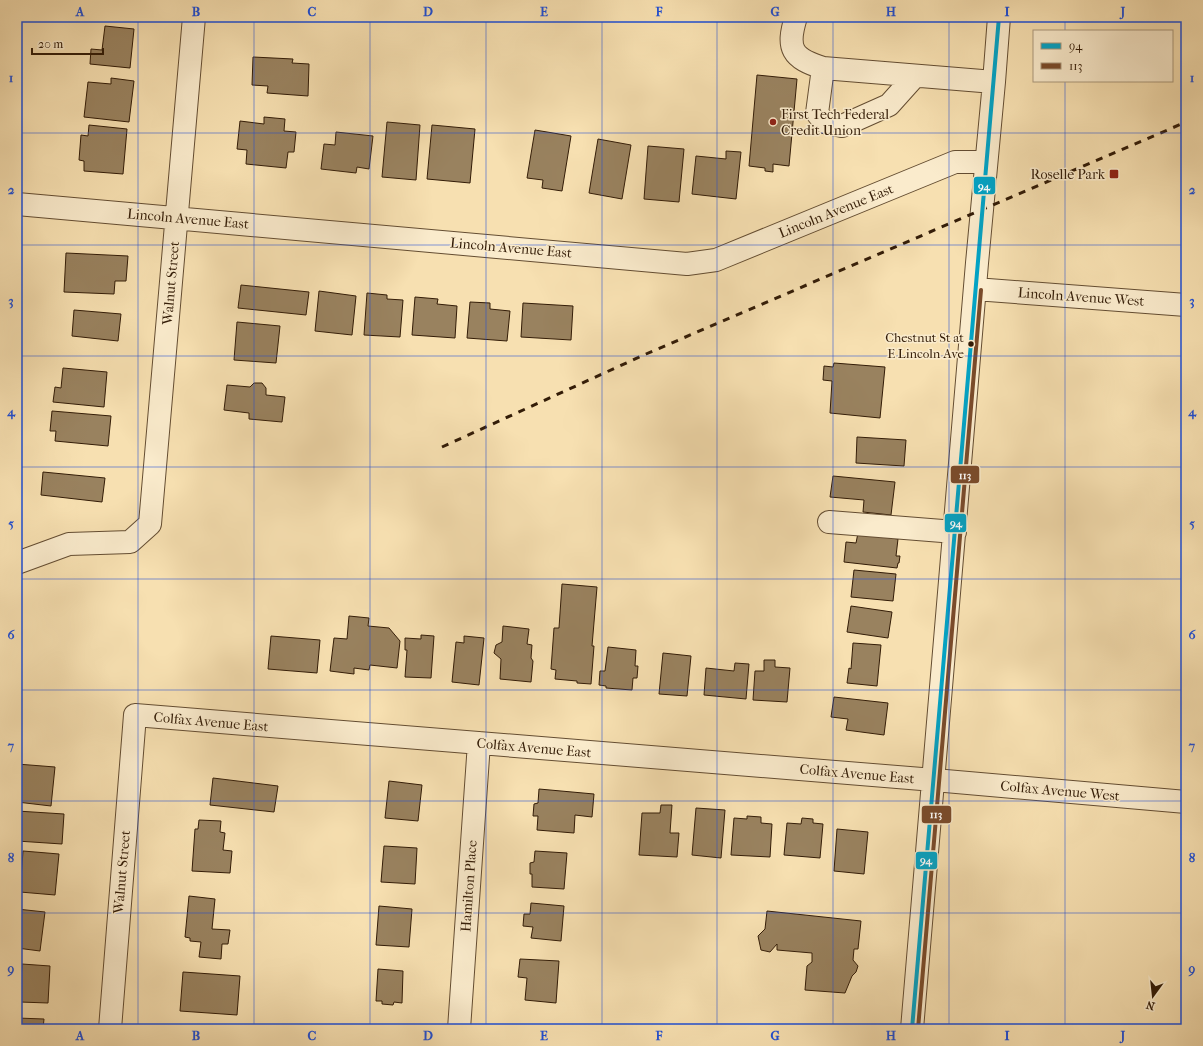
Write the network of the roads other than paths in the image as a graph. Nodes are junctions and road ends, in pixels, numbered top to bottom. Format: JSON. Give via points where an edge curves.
{"nodes":[{"id":1,"x":194,"y":17,"type":"edge"},
{"id":2,"x":796,"y":17,"type":"edge"},
{"id":3,"x":999,"y":17,"type":"edge"},
{"id":4,"x":823,"y":68,"type":"junction"},
{"id":5,"x":916,"y":76,"type":"junction"},
{"id":6,"x":994,"y":82,"type":"junction"},
{"id":7,"x":986,"y":162,"type":"junction"},
{"id":8,"x":17,"y":204,"type":"edge"},
{"id":9,"x":176,"y":217,"type":"junction"},
{"id":10,"x":975,"y":289,"type":"junction"},
{"id":11,"x":1186,"y":305,"type":"edge"},
{"id":12,"x":829,"y":522,"type":"dead end"},
{"id":13,"x":955,"y":532,"type":"junction"},
{"id":14,"x":17,"y":563,"type":"edge"},
{"id":15,"x":135,"y":715,"type":"joint"},
{"id":16,"x":479,"y":743,"type":"junction"},
{"id":17,"x":934,"y":780,"type":"junction"},
{"id":18,"x":1186,"y":802,"type":"edge"},
{"id":19,"x":110,"y":1029,"type":"edge"},
{"id":20,"x":459,"y":1029,"type":"edge"},
{"id":21,"x":912,"y":1029,"type":"edge"}],
"edges":[{"from":1,"to":9,"type":"street","name":"Walnut Street"},
{"from":2,"to":4,"type":"street","via":[[791,41],[795,53],[808,63]]},
{"from":3,"to":6,"type":"street"},
{"from":4,"to":5,"type":"street"},
{"from":4,"to":5,"type":"street","via":[[817,114],[824,122],[842,126],[889,105]]},
{"from":5,"to":6,"type":"street"},
{"from":6,"to":7,"type":"street"},
{"from":7,"to":9,"type":"street","name":"Lincoln Avenue East","via":[[955,162],[716,260],[687,264]]},
{"from":7,"to":10,"type":"street"},
{"from":8,"to":9,"type":"street","name":"Lincoln Avenue East"},
{"from":9,"to":14,"type":"street","name":"Walnut Street","via":[[150,524],[130,542],[69,544]]},
{"from":10,"to":11,"type":"street","name":"Lincoln Avenue West"},
{"from":10,"to":13,"type":"street"},
{"from":12,"to":13,"type":"street"},
{"from":13,"to":17,"type":"street"},
{"from":15,"to":16,"type":"street","name":"Colfax Avenue East"},
{"from":15,"to":19,"type":"street","name":"Walnut Street"},
{"from":16,"to":17,"type":"street","name":"Colfax Avenue East"},
{"from":16,"to":20,"type":"street","name":"Hamilton Place"},
{"from":17,"to":18,"type":"street","name":"Colfax Avenue West"},
{"from":17,"to":21,"type":"street"}]}
